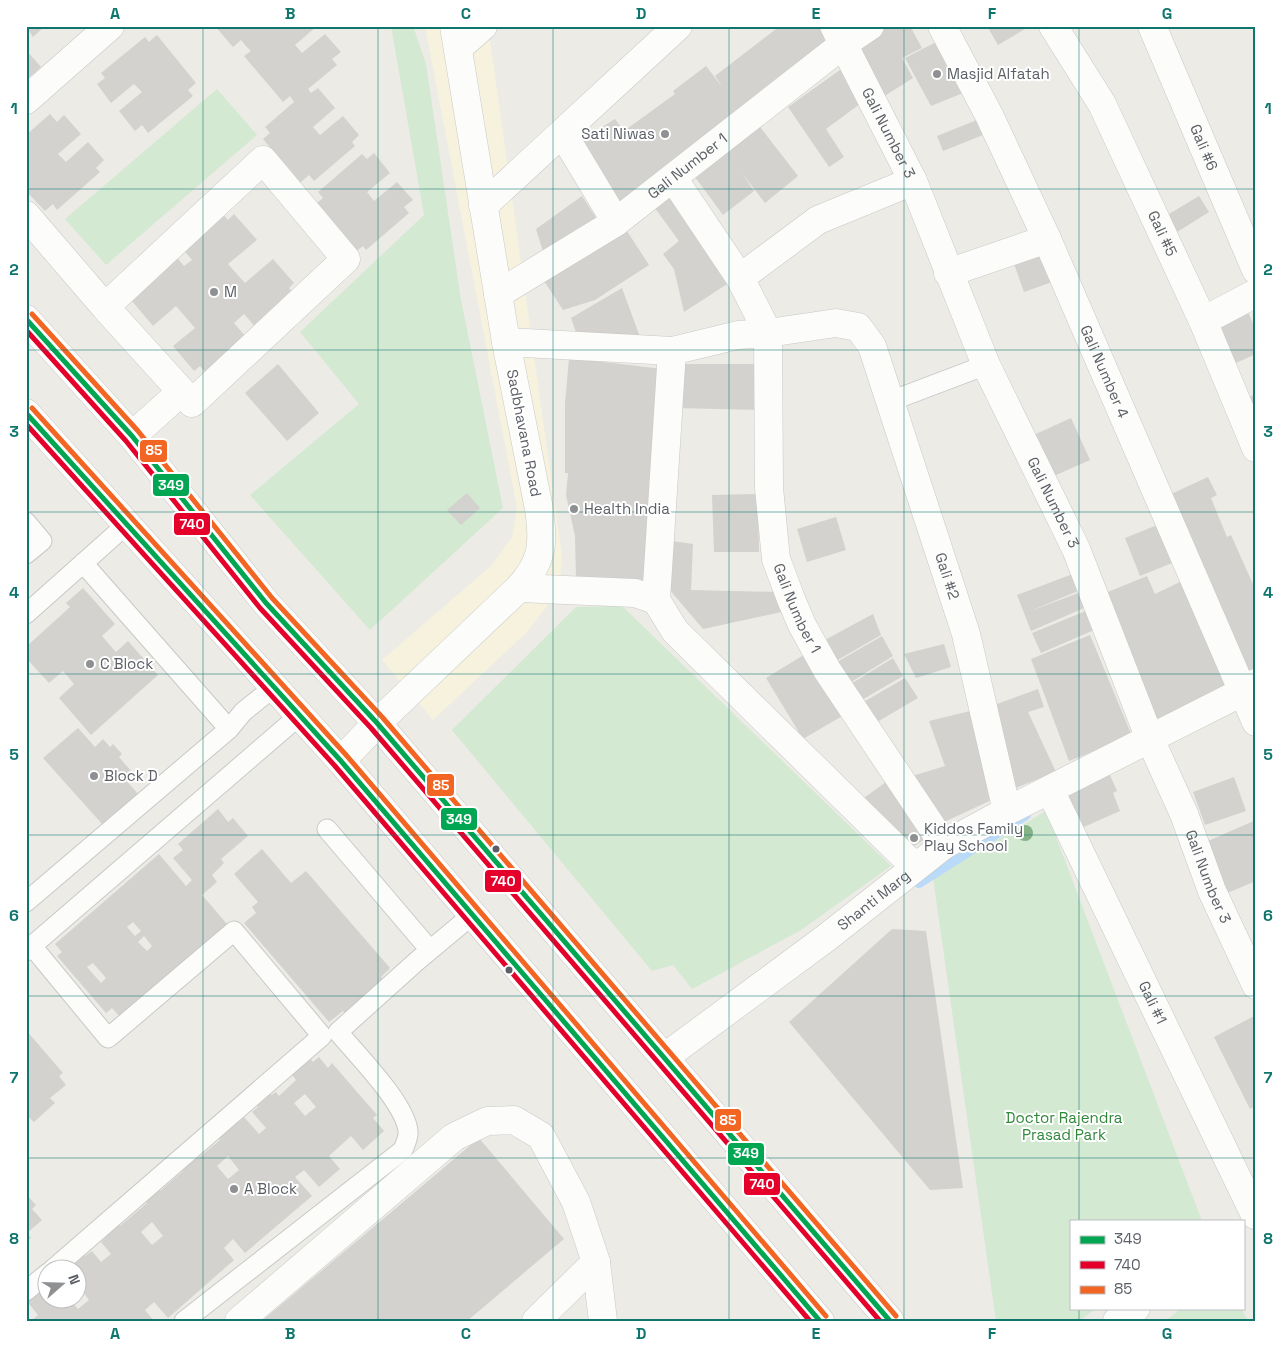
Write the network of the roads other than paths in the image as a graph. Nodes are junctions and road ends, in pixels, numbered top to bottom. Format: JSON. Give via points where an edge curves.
{"nodes":[{"id":1,"x":110,"y":26,"type":"edge"},
{"id":2,"x":483,"y":26,"type":"edge"},
{"id":3,"x":678,"y":26,"type":"edge"},
{"id":4,"x":870,"y":26,"type":"edge"},
{"id":5,"x":942,"y":26,"type":"edge"},
{"id":6,"x":1053,"y":26,"type":"edge"},
{"id":7,"x":1152,"y":26,"type":"edge"},
{"id":8,"x":840,"y":35,"type":"edge"},
{"id":9,"x":456,"y":37,"type":"edge"},
{"id":10,"x":26,"y":100,"type":"edge"},
{"id":11,"x":563,"y":134,"type":"junction"},
{"id":12,"x":673,"y":178,"type":"junction"},
{"id":13,"x":913,"y":181,"type":"junction"},
{"id":14,"x":483,"y":206,"type":"junction"},
{"id":15,"x":26,"y":215,"type":"edge"},
{"id":16,"x":616,"y":222,"type":"junction"},
{"id":17,"x":1048,"y":239,"type":"junction"},
{"id":18,"x":1256,"y":270,"type":"edge"},
{"id":19,"x":948,"y":273,"type":"junction"},
{"id":20,"x":740,"y":278,"type":"junction"},
{"id":21,"x":1256,"y":293,"type":"edge"},
{"id":22,"x":498,"y":294,"type":"junction"},
{"id":23,"x":105,"y":307,"type":"junction"},
{"id":24,"x":26,"y":319,"type":"edge"},
{"id":25,"x":1203,"y":321,"type":"junction"},
{"id":26,"x":768,"y":334,"type":"junction"},
{"id":27,"x":506,"y":342,"type":"junction"},
{"id":28,"x":672,"y":351,"type":"junction"},
{"id":29,"x":986,"y":365,"type":"junction"},
{"id":30,"x":181,"y":392,"type":"junction"},
{"id":31,"x":891,"y":401,"type":"junction"},
{"id":32,"x":26,"y":413,"type":"edge"},
{"id":33,"x":132,"y":436,"type":"junction"},
{"id":34,"x":1256,"y":448,"type":"edge"},
{"id":35,"x":26,"y":522,"type":"edge"},
{"id":36,"x":126,"y":525,"type":"junction"},
{"id":37,"x":26,"y":554,"type":"edge"},
{"id":38,"x":83,"y":563,"type":"junction"},
{"id":39,"x":519,"y":588,"type":"junction"},
{"id":40,"x":656,"y":600,"type":"junction"},
{"id":41,"x":26,"y":614,"type":"edge"},
{"id":42,"x":274,"y":687,"type":"junction"},
{"id":43,"x":1249,"y":687,"type":"edge"},
{"id":44,"x":300,"y":715,"type":"junction"},
{"id":45,"x":1256,"y":722,"type":"edge"},
{"id":46,"x":377,"y":723,"type":"junction"},
{"id":47,"x":229,"y":729,"type":"junction"},
{"id":48,"x":1150,"y":739,"type":"junction"},
{"id":49,"x":341,"y":760,"type":"junction"},
{"id":50,"x":1050,"y":790,"type":"junction"},
{"id":51,"x":1007,"y":811,"type":"junction"},
{"id":52,"x":327,"y":829,"type":"dead end"},
{"id":53,"x":944,"y":845,"type":"junction"},
{"id":54,"x":915,"y":867,"type":"junction"},
{"id":55,"x":26,"y":902,"type":"edge"},
{"id":56,"x":471,"y":916,"type":"junction"},
{"id":57,"x":29,"y":949,"type":"edge"},
{"id":58,"x":430,"y":950,"type":"junction"},
{"id":59,"x":1256,"y":986,"type":"edge"},
{"id":60,"x":665,"y":1057,"type":"junction"},
{"id":61,"x":1251,"y":1218,"type":"edge"},
{"id":62,"x":64,"y":1260,"type":"edge"},
{"id":63,"x":596,"y":1262,"type":"junction"},
{"id":64,"x":38,"y":1281,"type":"edge"},
{"id":65,"x":26,"y":1291,"type":"edge"},
{"id":66,"x":1133,"y":1310,"type":"edge"},
{"id":67,"x":184,"y":1321,"type":"edge"},
{"id":68,"x":238,"y":1321,"type":"edge"},
{"id":69,"x":536,"y":1321,"type":"edge"},
{"id":70,"x":603,"y":1321,"type":"edge"},
{"id":71,"x":820,"y":1321,"type":"edge"},
{"id":72,"x":890,"y":1321,"type":"edge"},
{"id":73,"x":1117,"y":1321,"type":"edge"}],
"edges":[{"from":1,"to":10,"type":"street"},
{"from":2,"to":9,"type":"street"},
{"from":3,"to":11,"type":"street"},
{"from":4,"to":8,"type":"street","name":"Gali Number 1"},
{"from":5,"to":17,"type":"street","name":"Gali Number 4"},
{"from":6,"to":25,"type":"street","name":"Gali #5","via":[[1102,104]]},
{"from":7,"to":18,"type":"street","name":"Gali #6"},
{"from":8,"to":12,"type":"street","name":"Gali Number 1"},
{"from":8,"to":13,"type":"street","name":"Gali Number 3"},
{"from":9,"to":14,"type":"street","name":"Sadbhavana Road"},
{"from":11,"to":14,"type":"street"},
{"from":11,"to":16,"type":"street"},
{"from":12,"to":16,"type":"street","name":"Gali Number 1"},
{"from":12,"to":20,"type":"street"},
{"from":13,"to":19,"type":"street","name":"Gali Number 3"},
{"from":13,"to":20,"type":"street","via":[[818,220]]},
{"from":14,"to":22,"type":"street","name":"Sadbhavana Road"},
{"from":15,"to":23,"type":"street"},
{"from":16,"to":22,"type":"street","name":"Gali Number 1"},
{"from":17,"to":19,"type":"street"},
{"from":17,"to":43,"type":"street","name":"Gali Number 4"},
{"from":19,"to":29,"type":"street","name":"Gali Number 3"},
{"from":20,"to":26,"type":"street"},
{"from":21,"to":25,"type":"street"},
{"from":22,"to":27,"type":"street","name":"Sadbhavana Road"},
{"from":23,"to":30,"type":"street"},
{"from":23,"to":30,"type":"street","via":[[263,160],[346,259],[192,402]]},
{"from":24,"to":33,"type":"street"},
{"from":25,"to":34,"type":"street","name":"Gali #5"},
{"from":26,"to":28,"type":"street","name":"Gali #2","via":[[738,335]]},
{"from":26,"to":31,"type":"street","name":"Gali #2","via":[[836,323],[858,326],[872,346]]},
{"from":26,"to":53,"type":"street","name":"Gali Number 1","via":[[769,488],[776,559],[802,625],[827,670]]},
{"from":27,"to":28,"type":"street","name":"Gali #2"},
{"from":27,"to":39,"type":"street","name":"Sadbhavana Road","via":[[542,532],[537,565]]},
{"from":28,"to":40,"type":"street"},
{"from":29,"to":31,"type":"lane"},
{"from":29,"to":48,"type":"street","name":"Gali Number 3","via":[[1076,549]]},
{"from":30,"to":33,"type":"street"},
{"from":31,"to":51,"type":"street","name":"Gali #2","via":[[966,634]]},
{"from":32,"to":36,"type":"street"},
{"from":33,"to":46,"type":"street","via":[[266,603]]},
{"from":35,"to":37,"type":"lane","via":[[42,540]]},
{"from":36,"to":38,"type":"lane"},
{"from":36,"to":42,"type":"street"},
{"from":38,"to":41,"type":"lane"},
{"from":38,"to":47,"type":"lane"},
{"from":39,"to":40,"type":"street","via":[[635,593]]},
{"from":39,"to":46,"type":"street","name":"Sadbhavana Road"},
{"from":40,"to":54,"type":"street","via":[[675,631]]},
{"from":42,"to":44,"type":"street"},
{"from":42,"to":47,"type":"lane","via":[[243,712]]},
{"from":43,"to":45,"type":"street","name":"Gali Number 4"},
{"from":43,"to":48,"type":"street","name":"Shanti Marg"},
{"from":44,"to":49,"type":"street"},
{"from":44,"to":57,"type":"lane"},
{"from":46,"to":49,"type":"street","name":"Sadbhavana Road"},
{"from":46,"to":60,"type":"street"},
{"from":47,"to":55,"type":"lane"},
{"from":48,"to":50,"type":"street","name":"Shanti Marg"},
{"from":48,"to":59,"type":"street","name":"Gali Number 3","via":[[1184,814],[1212,891]]},
{"from":49,"to":56,"type":"street"},
{"from":50,"to":51,"type":"street","name":"Shanti Marg"},
{"from":50,"to":61,"type":"street","name":"Gali #1"},
{"from":51,"to":53,"type":"street","name":"Shanti Marg"},
{"from":52,"to":58,"type":"lane"},
{"from":53,"to":54,"type":"street","name":"Shanti Marg"},
{"from":54,"to":60,"type":"street","name":"Shanti Marg","via":[[826,938]]},
{"from":56,"to":58,"type":"lane"},
{"from":56,"to":71,"type":"street"},
{"from":57,"to":62,"type":"lane","via":[[108,1038],[234,930],[322,1036]]},
{"from":58,"to":67,"type":"lane","via":[[338,1032],[403,1114],[409,1133],[402,1150]]},
{"from":60,"to":72,"type":"street"},
{"from":63,"to":68,"type":"street","via":[[576,1202],[541,1136],[514,1120],[486,1121],[454,1137]]},
{"from":63,"to":69,"type":"street"},
{"from":63,"to":70,"type":"street"},
{"from":64,"to":65,"type":"lane"},
{"from":66,"to":73,"type":"street"}]}
